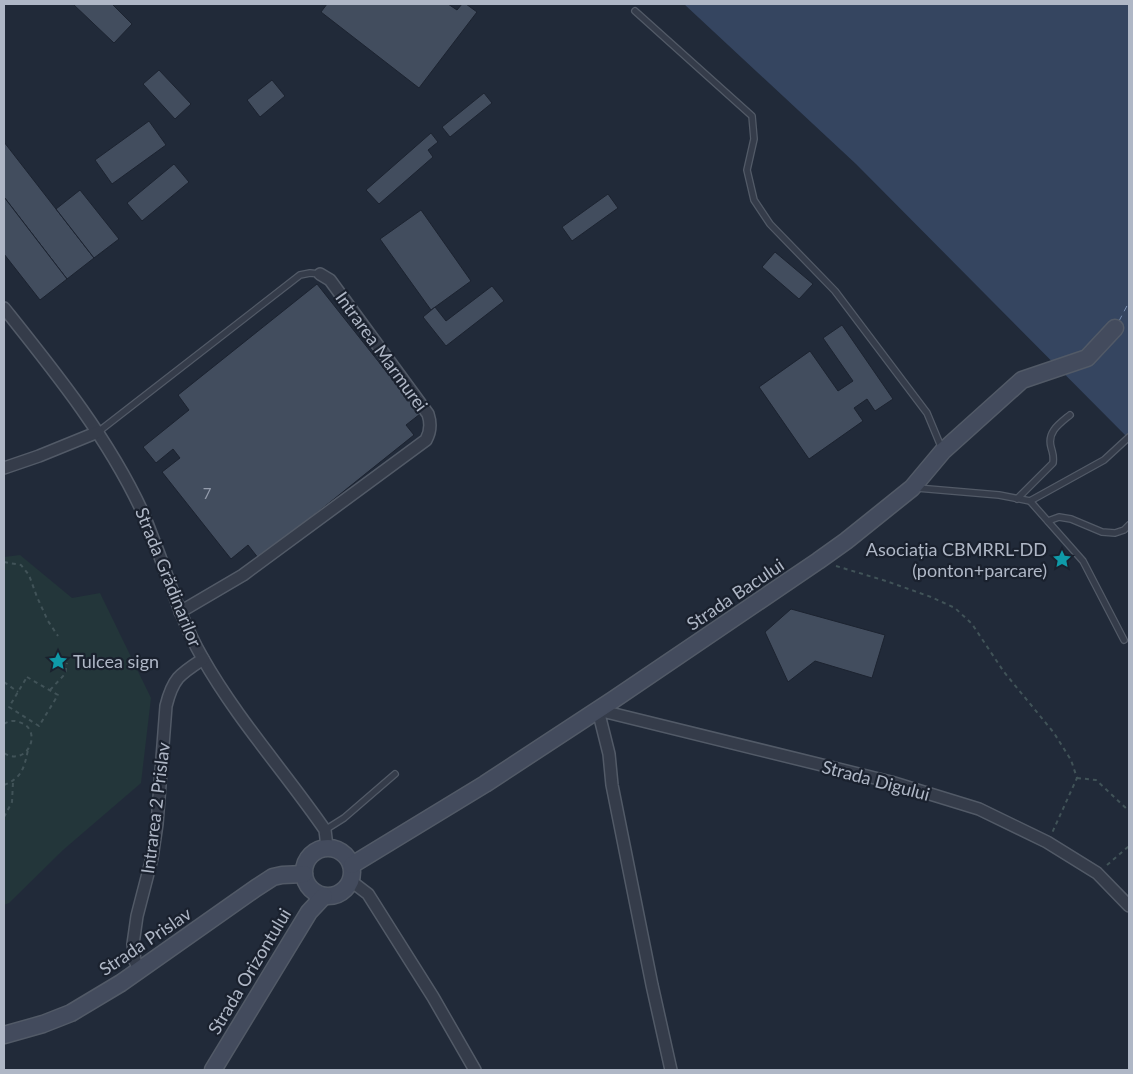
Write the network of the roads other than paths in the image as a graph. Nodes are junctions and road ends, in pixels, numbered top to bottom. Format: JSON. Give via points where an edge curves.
{"nodes":[{"id":1,"x":635,"y":11,"type":"dead end"},
{"id":2,"x":320,"y":274,"type":"joint"},
{"id":3,"x":4,"y":308,"type":"edge"},
{"id":4,"x":1115,"y":328,"type":"dead end"},
{"id":5,"x":1070,"y":414,"type":"dead end"},
{"id":6,"x":98,"y":432,"type":"junction"},
{"id":7,"x":1129,"y":437,"type":"edge"},
{"id":8,"x":943,"y":451,"type":"junction"},
{"id":9,"x":4,"y":468,"type":"edge"},
{"id":10,"x":912,"y":488,"type":"junction"},
{"id":11,"x":1017,"y":498,"type":"junction"},
{"id":12,"x":1030,"y":501,"type":"junction"},
{"id":13,"x":1048,"y":521,"type":"junction"},
{"id":14,"x":1129,"y":525,"type":"edge"},
{"id":15,"x":180,"y":612,"type":"junction"},
{"id":16,"x":1124,"y":640,"type":"dead end"},
{"id":17,"x":203,"y":659,"type":"junction"},
{"id":18,"x":598,"y":710,"type":"junction"},
{"id":19,"x":395,"y":774,"type":"dead end"},
{"id":20,"x":325,"y":830,"type":"junction"},
{"id":21,"x":327,"y":847,"type":"junction"},
{"id":22,"x":352,"y":865,"type":"junction"},
{"id":23,"x":304,"y":874,"type":"junction"},
{"id":24,"x":351,"y":881,"type":"junction"},
{"id":25,"x":324,"y":896,"type":"junction"},
{"id":26,"x":1129,"y":906,"type":"edge"},
{"id":27,"x":140,"y":970,"type":"junction"},
{"id":28,"x":4,"y":1035,"type":"edge"},
{"id":29,"x":213,"y":1070,"type":"edge"},
{"id":30,"x":475,"y":1070,"type":"edge"},
{"id":31,"x":671,"y":1070,"type":"edge"}],
"edges":[{"from":1,"to":8,"type":"lane","via":[[752,116],[754,139],[747,170],[754,200],[770,224],[835,291],[922,406]]},
{"from":2,"to":6,"type":"lane","name":"Intrarea Marmurei","via":[[300,275]]},
{"from":2,"to":15,"type":"street","name":"Intrarea Marmurei","via":[[330,280],[428,414],[430,433],[426,440],[243,576]]},
{"from":3,"to":6,"type":"street","name":"Strada Grădinarilor"},
{"from":4,"to":8,"type":"street","name":"Strada Bacului","via":[[1088,358],[1022,380]]},
{"from":5,"to":11,"type":"lane","via":[[1052,430],[1053,463]]},
{"from":6,"to":9,"type":"street"},
{"from":6,"to":15,"type":"street","name":"Strada Grădinarilor","via":[[143,512]]},
{"from":7,"to":12,"type":"lane","via":[[1104,460]]},
{"from":8,"to":10,"type":"street","name":"Strada Bacului"},
{"from":10,"to":11,"type":"lane"},
{"from":10,"to":18,"type":"street","name":"Strada Bacului","via":[[818,561]]},
{"from":11,"to":12,"type":"lane"},
{"from":12,"to":13,"type":"lane"},
{"from":13,"to":14,"type":"lane","via":[[1059,517],[1071,519],[1102,532],[1116,533]]},
{"from":13,"to":16,"type":"lane","via":[[1083,561]]},
{"from":15,"to":17,"type":"street","name":"Strada Grădinarilor"},
{"from":17,"to":20,"type":"street","name":"Strada Grădinarilor","via":[[230,702]]},
{"from":17,"to":27,"type":"street","name":"Intrarea 2 Prislav","via":[[182,673],[170,692],[166,706],[157,824],[133,944]]},
{"from":18,"to":22,"type":"street","name":"Strada Bacului"},
{"from":18,"to":26,"type":"street","name":"Strada Digului","via":[[891,782],[979,809],[1047,842],[1097,873]]},
{"from":18,"to":31,"type":"street"},
{"from":19,"to":20,"type":"lane"},
{"from":20,"to":21,"type":"street","name":"Strada Grădinarilor"},
{"from":21,"to":22,"type":"street","via":[[342,852]]},
{"from":21,"to":23,"type":"street","via":[[312,853],[304,866]]},
{"from":22,"to":24,"type":"street"},
{"from":23,"to":25,"type":"street","via":[[310,889]]},
{"from":23,"to":27,"type":"street","name":"Strada Prislav","via":[[273,877]]},
{"from":24,"to":25,"type":"street","via":[[340,893]]},
{"from":24,"to":30,"type":"street","via":[[368,894]]},
{"from":25,"to":29,"type":"street","name":"Strada Orizontului","via":[[309,912]]},
{"from":27,"to":28,"type":"street","name":"Strada Prislav","via":[[71,1013]]}]}
